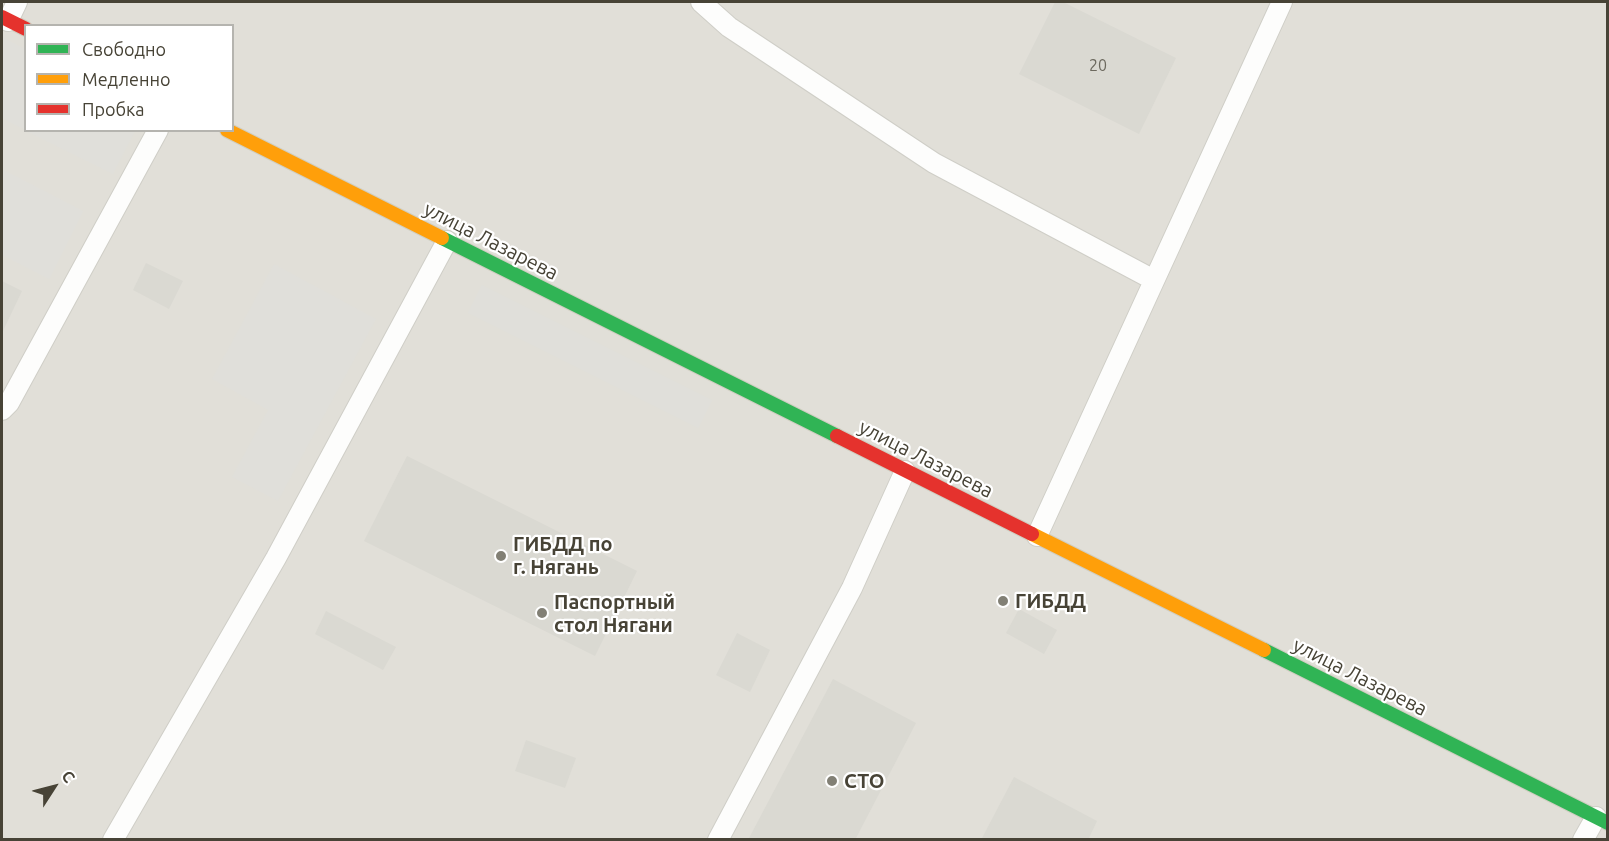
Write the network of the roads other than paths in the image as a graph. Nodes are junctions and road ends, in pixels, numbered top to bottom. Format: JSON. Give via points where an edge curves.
{"nodes":[{"id":1,"x":17,"y":2,"type":"edge"},
{"id":2,"x":701,"y":2,"type":"edge"},
{"id":3,"x":1282,"y":2,"type":"edge"},
{"id":4,"x":12,"y":22,"type":"edge"},
{"id":5,"x":157,"y":132,"type":"edge"},
{"id":6,"x":231,"y":132,"type":"edge"},
{"id":7,"x":447,"y":241,"type":"junction"},
{"id":8,"x":1154,"y":280,"type":"junction"},
{"id":9,"x":2,"y":410,"type":"edge"},
{"id":10,"x":905,"y":471,"type":"junction"},
{"id":11,"x":1037,"y":536,"type":"junction"},
{"id":12,"x":1602,"y":820,"type":"edge"},
{"id":13,"x":112,"y":840,"type":"edge"},
{"id":14,"x":718,"y":840,"type":"edge"},
{"id":15,"x":1583,"y":840,"type":"edge"}],
"edges":[{"from":1,"to":4,"type":"lane"},
{"from":2,"to":8,"type":"lane","via":[[729,27],[934,163]]},
{"from":3,"to":8,"type":"lane"},
{"from":5,"to":9,"type":"lane","via":[[9,404]]},
{"from":6,"to":7,"type":"main road","name":"улица Лазарева"},
{"from":7,"to":10,"type":"main road","name":"улица Лазарева"},
{"from":7,"to":13,"type":"lane","via":[[276,558]]},
{"from":8,"to":11,"type":"lane"},
{"from":10,"to":11,"type":"main road","name":"улица Лазарева"},
{"from":10,"to":14,"type":"lane","via":[[852,588]]},
{"from":11,"to":12,"type":"main road","name":"улица Лазарева"},
{"from":12,"to":15,"type":"lane"}]}
